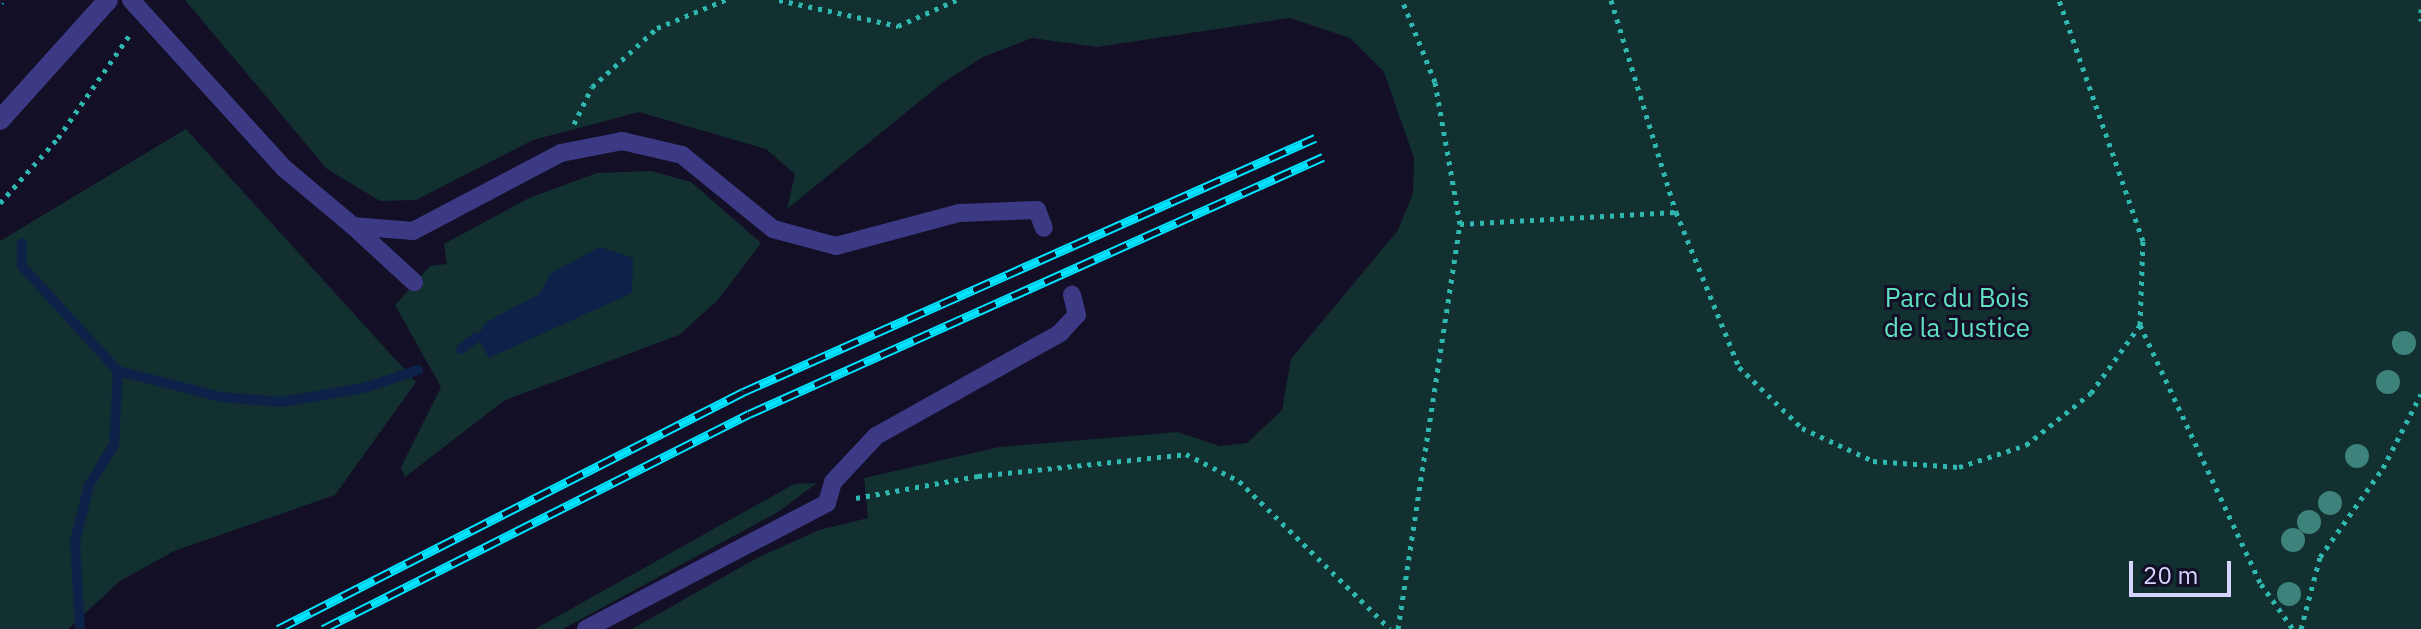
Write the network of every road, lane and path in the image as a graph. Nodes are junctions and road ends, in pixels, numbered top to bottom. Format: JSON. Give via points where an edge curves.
{"nodes":[{"id":1,"x":108,"y":0,"type":"edge"},
{"id":2,"x":131,"y":0,"type":"edge"},
{"id":3,"x":725,"y":0,"type":"edge"},
{"id":4,"x":779,"y":0,"type":"edge"},
{"id":5,"x":956,"y":0,"type":"edge"},
{"id":6,"x":1402,"y":0,"type":"edge"},
{"id":7,"x":1611,"y":0,"type":"edge"},
{"id":8,"x":2059,"y":0,"type":"edge"},
{"id":9,"x":2421,"y":9,"type":"edge"},
{"id":10,"x":145,"y":14,"type":"junction"},
{"id":11,"x":2421,"y":21,"type":"edge"},
{"id":12,"x":0,"y":120,"type":"edge"},
{"id":13,"x":561,"y":153,"type":"junction"},
{"id":14,"x":0,"y":203,"type":"edge"},
{"id":15,"x":1676,"y":212,"type":"junction"},
{"id":16,"x":1460,"y":224,"type":"junction"},
{"id":17,"x":353,"y":226,"type":"junction"},
{"id":18,"x":1044,"y":228,"type":"dead end"},
{"id":19,"x":414,"y":282,"type":"dead end"},
{"id":20,"x":1072,"y":295,"type":"dead end"},
{"id":21,"x":2140,"y":325,"type":"junction"},
{"id":22,"x":2421,"y":394,"type":"edge"},
{"id":23,"x":827,"y":503,"type":"junction"},
{"id":24,"x":586,"y":629,"type":"edge"},
{"id":25,"x":1390,"y":629,"type":"edge"},
{"id":26,"x":1398,"y":629,"type":"edge"},
{"id":27,"x":2293,"y":629,"type":"edge"},
{"id":28,"x":2301,"y":629,"type":"edge"}],
"edges":[{"from":1,"to":12,"type":"street"},
{"from":2,"to":10,"type":"lane"},
{"from":3,"to":13,"type":"path","via":[[657,28],[592,87]]},
{"from":4,"to":5,"type":"path","via":[[898,26]]},
{"from":6,"to":16,"type":"path","via":[[1435,82]]},
{"from":7,"to":15,"type":"path"},
{"from":8,"to":21,"type":"path","via":[[2143,241]]},
{"from":9,"to":11,"type":"path"},
{"from":10,"to":14,"type":"path","via":[[58,138]]},
{"from":10,"to":17,"type":"lane","via":[[285,169]]},
{"from":13,"to":17,"type":"lane","via":[[413,231]]},
{"from":13,"to":18,"type":"lane","via":[[622,141],[682,155],[773,229],[836,246],[959,213],[1037,210]]},
{"from":15,"to":16,"type":"path"},
{"from":15,"to":21,"type":"path","via":[[1739,367],[1802,428],[1873,461],[1959,467],[2026,445],[2091,393]]},
{"from":16,"to":26,"type":"path"},
{"from":17,"to":19,"type":"lane"},
{"from":20,"to":23,"type":"lane","via":[[1077,315],[1060,333],[876,436],[833,482]]},
{"from":21,"to":27,"type":"path","via":[[2261,584]]},
{"from":22,"to":28,"type":"path","via":[[2383,468],[2320,557]]},
{"from":23,"to":24,"type":"lane"},
{"from":23,"to":25,"type":"path","via":[[978,476],[1186,454],[1239,481]]}]}
